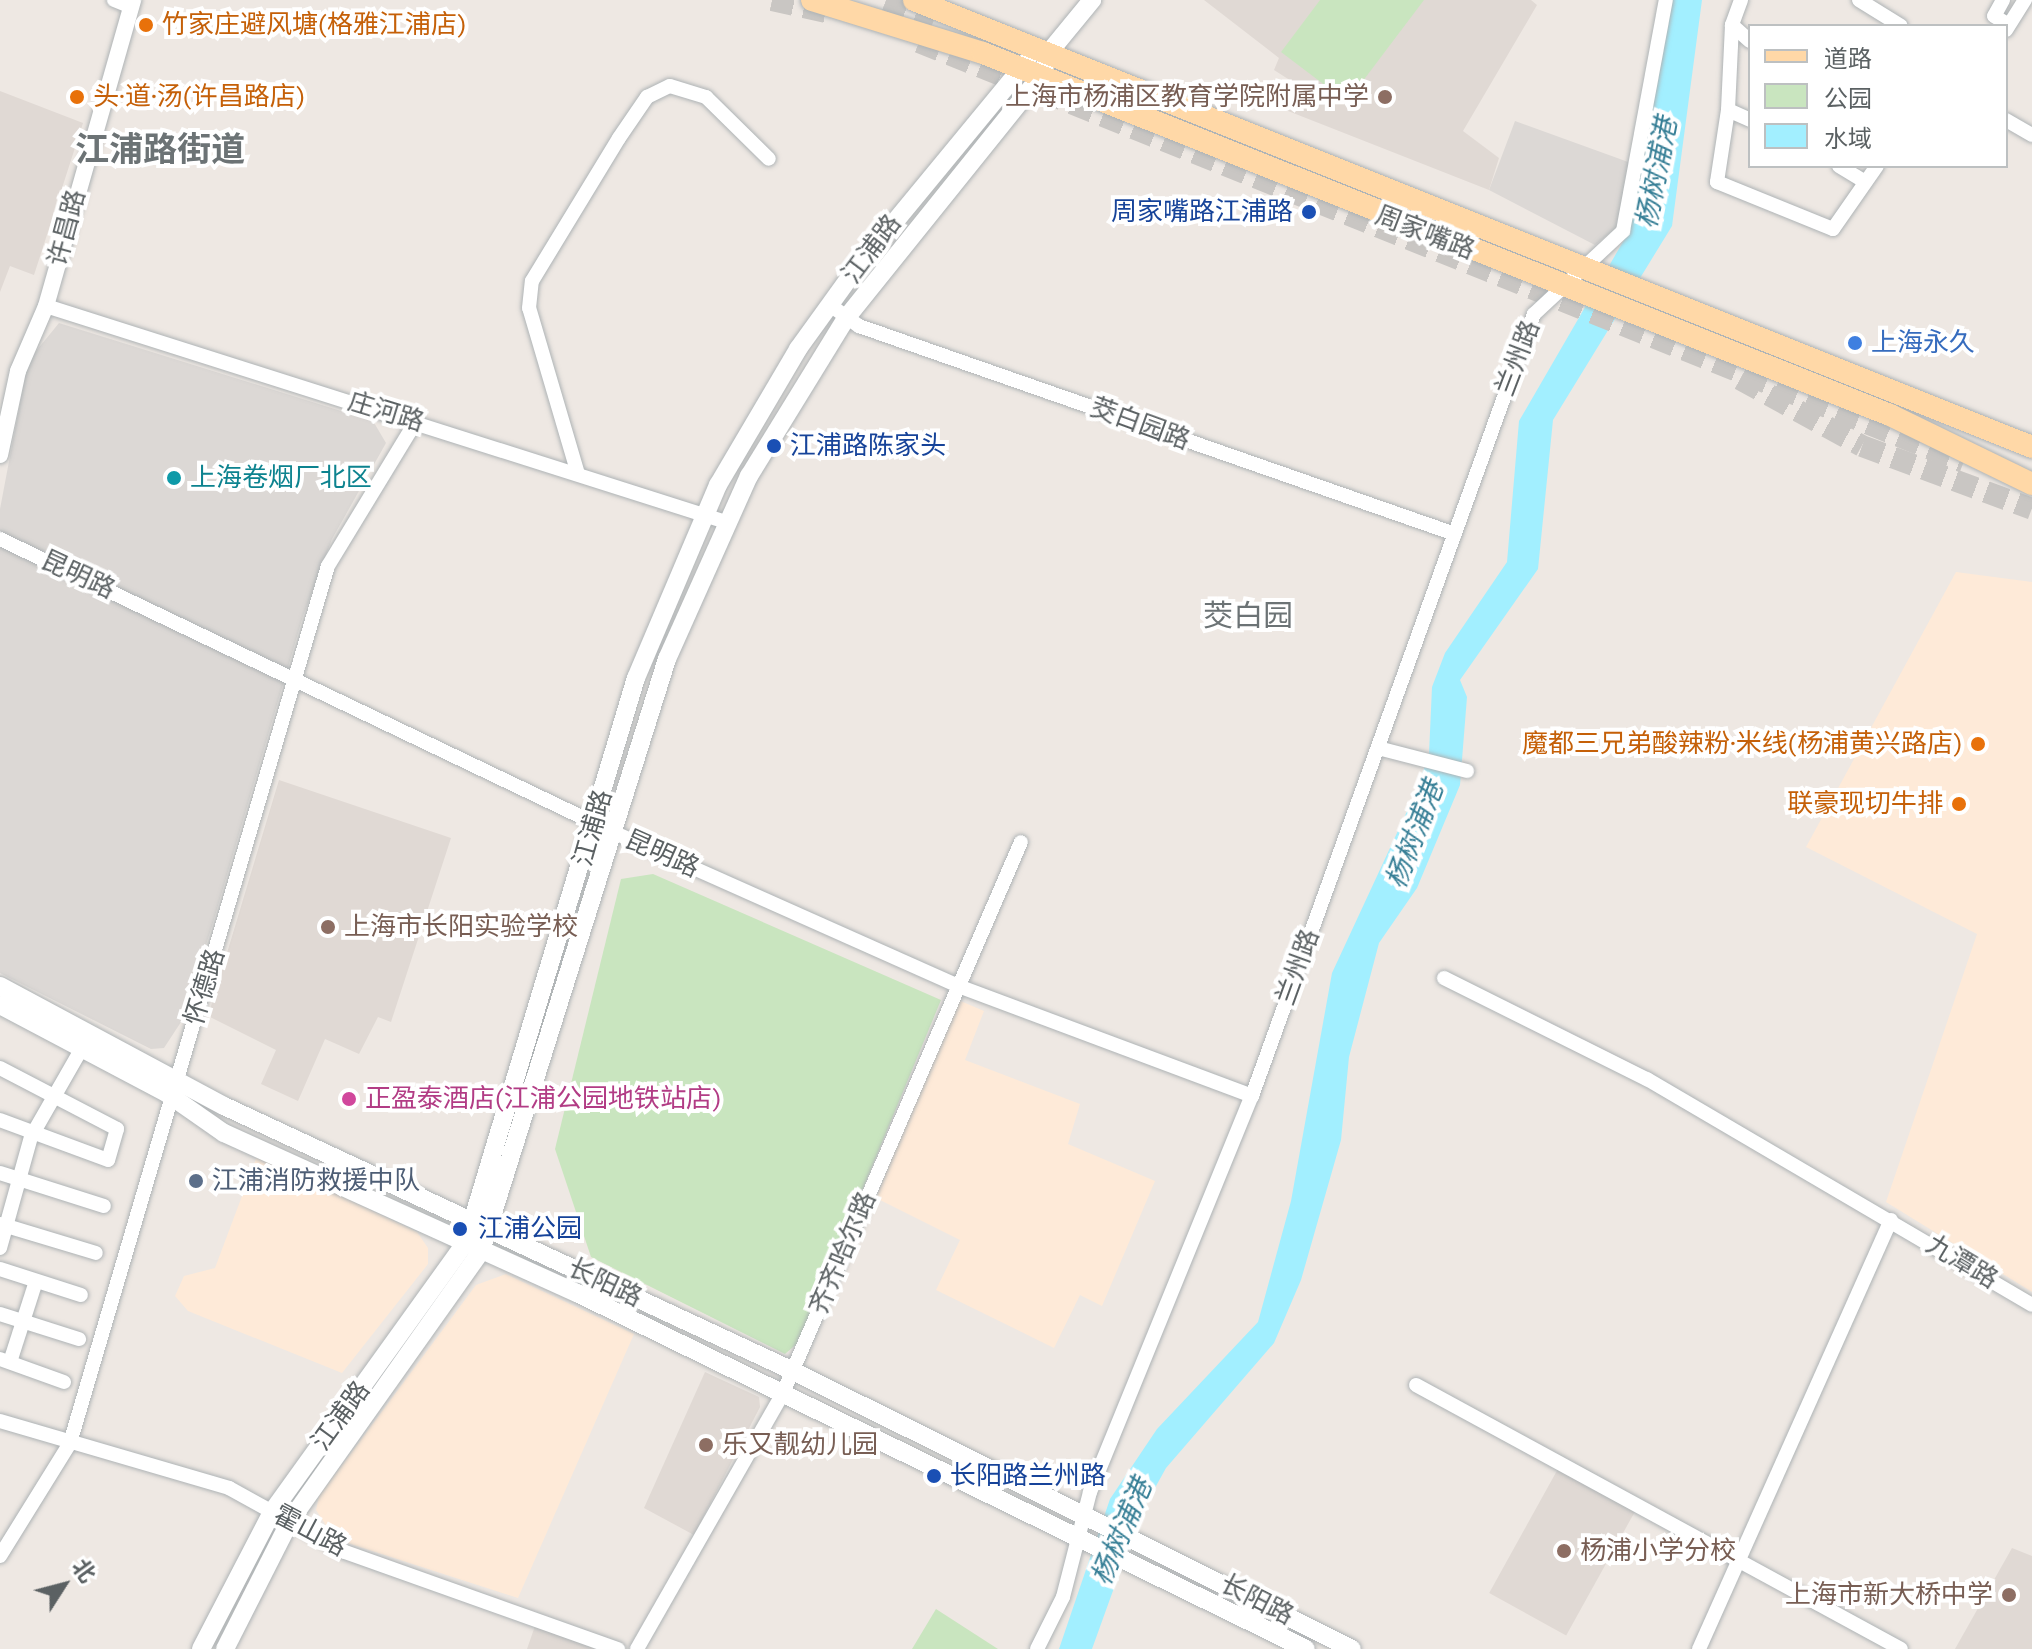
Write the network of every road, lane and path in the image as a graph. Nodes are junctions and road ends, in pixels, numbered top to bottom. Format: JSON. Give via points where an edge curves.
{"nodes":[{"id":1,"x":114,"y":0,"type":"edge"},
{"id":2,"x":812,"y":0,"type":"tunnel mouth"},
{"id":3,"x":914,"y":0,"type":"tunnel mouth"},
{"id":4,"x":1092,"y":0,"type":"edge"},
{"id":5,"x":1666,"y":0,"type":"edge"},
{"id":6,"x":1741,"y":0,"type":"edge"},
{"id":7,"x":1859,"y":0,"type":"edge"},
{"id":8,"x":2003,"y":0,"type":"edge"},
{"id":9,"x":132,"y":3,"type":"edge"},
{"id":10,"x":2026,"y":7,"type":"edge"},
{"id":11,"x":1898,"y":24,"type":"edge"},
{"id":12,"x":2004,"y":24,"type":"edge"},
{"id":13,"x":1732,"y":25,"type":"junction"},
{"id":14,"x":2008,"y":27,"type":"edge"},
{"id":15,"x":1748,"y":39,"type":"edge"},
{"id":16,"x":1051,"y":50,"type":"junction"},
{"id":17,"x":1016,"y":66,"type":"junction"},
{"id":18,"x":1041,"y":76,"type":"junction"},
{"id":19,"x":1728,"y":110,"type":"junction"},
{"id":20,"x":1748,"y":119,"type":"edge"},
{"id":21,"x":2008,"y":121,"type":"edge"},
{"id":22,"x":2032,"y":135,"type":"edge"},
{"id":23,"x":769,"y":159,"type":"dead end"},
{"id":24,"x":1842,"y":168,"type":"edge"},
{"id":25,"x":1875,"y":168,"type":"edge"},
{"id":26,"x":1862,"y":180,"type":"junction"},
{"id":27,"x":1596,"y":270,"type":"junction"},
{"id":28,"x":1560,"y":288,"type":"junction"},
{"id":29,"x":830,"y":305,"type":"junction"},
{"id":30,"x":46,"y":306,"type":"junction"},
{"id":31,"x":847,"y":317,"type":"junction"},
{"id":32,"x":416,"y":421,"type":"junction"},
{"id":33,"x":2032,"y":447,"type":"edge"},
{"id":34,"x":0,"y":455,"type":"edge"},
{"id":35,"x":578,"y":474,"type":"junction"},
{"id":36,"x":2032,"y":484,"type":"edge"},
{"id":37,"x":702,"y":514,"type":"junction"},
{"id":38,"x":726,"y":522,"type":"junction"},
{"id":39,"x":1455,"y":534,"type":"junction"},
{"id":40,"x":0,"y":539,"type":"edge"},
{"id":41,"x":295,"y":676,"type":"junction"},
{"id":42,"x":1378,"y":748,"type":"junction"},
{"id":43,"x":1467,"y":771,"type":"dead end"},
{"id":44,"x":594,"y":822,"type":"junction"},
{"id":45,"x":615,"y":833,"type":"junction"},
{"id":46,"x":1021,"y":842,"type":"dead end"},
{"id":47,"x":1444,"y":978,"type":"dead end"},
{"id":48,"x":0,"y":986,"type":"edge"},
{"id":49,"x":958,"y":986,"type":"junction"},
{"id":50,"x":0,"y":1005,"type":"edge"},
{"id":51,"x":82,"y":1048,"type":"junction"},
{"id":52,"x":0,"y":1068,"type":"edge"},
{"id":53,"x":174,"y":1075,"type":"junction"},
{"id":54,"x":168,"y":1094,"type":"junction"},
{"id":55,"x":54,"y":1096,"type":"junction"},
{"id":56,"x":1252,"y":1096,"type":"junction"},
{"id":57,"x":0,"y":1120,"type":"edge"},
{"id":58,"x":33,"y":1134,"type":"junction"},
{"id":59,"x":0,"y":1173,"type":"edge"},
{"id":60,"x":18,"y":1181,"type":"junction"},
{"id":61,"x":104,"y":1206,"type":"dead end"},
{"id":62,"x":1891,"y":1220,"type":"junction"},
{"id":63,"x":3,"y":1224,"type":"edge"},
{"id":64,"x":482,"y":1225,"type":"junction"},
{"id":65,"x":473,"y":1247,"type":"junction"},
{"id":66,"x":0,"y":1248,"type":"edge"},
{"id":67,"x":96,"y":1253,"type":"dead end"},
{"id":68,"x":0,"y":1269,"type":"edge"},
{"id":69,"x":36,"y":1281,"type":"junction"},
{"id":70,"x":81,"y":1295,"type":"dead end"},
{"id":71,"x":2032,"y":1305,"type":"edge"},
{"id":72,"x":0,"y":1314,"type":"edge"},
{"id":73,"x":23,"y":1321,"type":"junction"},
{"id":74,"x":79,"y":1339,"type":"dead end"},
{"id":75,"x":5,"y":1360,"type":"edge"},
{"id":76,"x":793,"y":1371,"type":"junction"},
{"id":77,"x":64,"y":1382,"type":"dead end"},
{"id":78,"x":1416,"y":1385,"type":"dead end"},
{"id":79,"x":783,"y":1393,"type":"junction"},
{"id":80,"x":0,"y":1421,"type":"edge"},
{"id":81,"x":70,"y":1443,"type":"junction"},
{"id":82,"x":1084,"y":1511,"type":"junction"},
{"id":83,"x":272,"y":1512,"type":"junction"},
{"id":84,"x":290,"y":1521,"type":"junction"},
{"id":85,"x":1077,"y":1534,"type":"junction"},
{"id":86,"x":0,"y":1556,"type":"edge"},
{"id":87,"x":1740,"y":1561,"type":"junction"},
{"id":88,"x":201,"y":1649,"type":"edge"},
{"id":89,"x":225,"y":1649,"type":"edge"},
{"id":90,"x":618,"y":1649,"type":"edge"},
{"id":91,"x":637,"y":1649,"type":"edge"},
{"id":92,"x":1037,"y":1649,"type":"edge"},
{"id":93,"x":1306,"y":1649,"type":"edge"},
{"id":94,"x":1352,"y":1649,"type":"edge"},
{"id":95,"x":1699,"y":1649,"type":"edge"},
{"id":96,"x":1901,"y":1649,"type":"edge"}],
"edges":[{"from":1,"to":9,"type":"street"},
{"from":2,"to":17,"type":"main road","name":"周家嘴路","via":[[919,28]]},
{"from":3,"to":16,"type":"main road","name":"周家嘴路"},
{"from":4,"to":16,"type":"main road","name":"江浦路"},
{"from":5,"to":27,"type":"street","name":"兰州路","via":[[1629,211]]},
{"from":6,"to":13,"type":"street"},
{"from":7,"to":11,"type":"street"},
{"from":8,"to":12,"type":"street","via":[[1994,16]]},
{"from":9,"to":30,"type":"street","name":"许昌路"},
{"from":10,"to":14,"type":"street"},
{"from":13,"to":15,"type":"street"},
{"from":13,"to":19,"type":"street"},
{"from":16,"to":17,"type":"main road","name":"江浦路"},
{"from":16,"to":18,"type":"main road","name":"江浦路"},
{"from":16,"to":27,"type":"main road","name":"周家嘴路"},
{"from":17,"to":18,"type":"main road","name":"周家嘴路"},
{"from":17,"to":29,"type":"main road","name":"江浦路"},
{"from":18,"to":28,"type":"main road","name":"周家嘴路"},
{"from":18,"to":31,"type":"main road","name":"江浦路"},
{"from":19,"to":20,"type":"street"},
{"from":19,"to":26,"type":"street","via":[[1717,182],[1833,229]]},
{"from":21,"to":22,"type":"street"},
{"from":23,"to":35,"type":"street","via":[[706,97],[670,86],[647,97],[532,281],[529,308]]},
{"from":24,"to":26,"type":"street"},
{"from":25,"to":26,"type":"street"},
{"from":27,"to":28,"type":"street","name":"兰州路"},
{"from":27,"to":33,"type":"main road","name":"周家嘴路"},
{"from":28,"to":36,"type":"main road","name":"周家嘴路","via":[[1890,415]]},
{"from":28,"to":39,"type":"street","name":"兰州路","via":[[1534,314]]},
{"from":29,"to":31,"type":"street","name":"茭白园路"},
{"from":29,"to":37,"type":"main road","name":"江浦路","via":[[768,396]]},
{"from":30,"to":32,"type":"street","name":"庄河路"},
{"from":30,"to":34,"type":"street","name":"许昌路","via":[[18,371]]},
{"from":31,"to":38,"type":"main road","name":"江浦路"},
{"from":31,"to":39,"type":"street","name":"茭白园路"},
{"from":32,"to":35,"type":"street","name":"庄河路"},
{"from":32,"to":41,"type":"street","name":"怀德路","via":[[343,534]]},
{"from":35,"to":37,"type":"street","name":"庄河路"},
{"from":37,"to":38,"type":"street","name":"庄河路"},
{"from":37,"to":44,"type":"main road","name":"江浦路","via":[[636,678]]},
{"from":38,"to":45,"type":"main road","name":"江浦路","via":[[667,659]]},
{"from":39,"to":42,"type":"street","name":"兰州路"},
{"from":40,"to":41,"type":"street","name":"昆明路"},
{"from":41,"to":44,"type":"street","name":"昆明路"},
{"from":41,"to":53,"type":"street","name":"怀德路"},
{"from":42,"to":43,"type":"street"},
{"from":42,"to":56,"type":"street","name":"兰州路"},
{"from":44,"to":45,"type":"street","name":"昆明路"},
{"from":44,"to":64,"type":"main road","name":"江浦路"},
{"from":45,"to":49,"type":"street","name":"昆明路"},
{"from":45,"to":64,"type":"main road","name":"江浦路"},
{"from":46,"to":49,"type":"street","name":"齐齐哈尔路"},
{"from":47,"to":62,"type":"street","name":"九潭路","via":[[1647,1079]]},
{"from":48,"to":53,"type":"main road","name":"长阳路"},
{"from":49,"to":56,"type":"street","name":"昆明路"},
{"from":49,"to":76,"type":"street","name":"齐齐哈尔路"},
{"from":50,"to":51,"type":"main road","name":"长阳路"},
{"from":51,"to":54,"type":"main road","name":"长阳路"},
{"from":51,"to":55,"type":"street"},
{"from":52,"to":55,"type":"street"},
{"from":53,"to":54,"type":"street","name":"怀德路"},
{"from":53,"to":64,"type":"main road","name":"长阳路","via":[[224,1106]]},
{"from":54,"to":65,"type":"main road","name":"长阳路","via":[[224,1133]]},
{"from":54,"to":81,"type":"street","name":"怀德路"},
{"from":55,"to":58,"type":"street"},
{"from":55,"to":58,"type":"street","via":[[113,1124],[108,1160]]},
{"from":56,"to":82,"type":"street","name":"兰州路"},
{"from":57,"to":58,"type":"street"},
{"from":58,"to":60,"type":"street"},
{"from":59,"to":60,"type":"street"},
{"from":60,"to":61,"type":"street"},
{"from":60,"to":63,"type":"street"},
{"from":62,"to":71,"type":"street","name":"九潭路"},
{"from":62,"to":87,"type":"street"},
{"from":63,"to":66,"type":"street"},
{"from":63,"to":67,"type":"street"},
{"from":64,"to":65,"type":"main road","name":"江浦路"},
{"from":64,"to":76,"type":"main road","name":"长阳路"},
{"from":65,"to":79,"type":"main road","name":"长阳路"},
{"from":65,"to":83,"type":"main road","name":"江浦路"},
{"from":65,"to":84,"type":"main road","name":"江浦路"},
{"from":68,"to":69,"type":"street"},
{"from":69,"to":70,"type":"street"},
{"from":69,"to":73,"type":"street"},
{"from":72,"to":73,"type":"street"},
{"from":73,"to":74,"type":"street"},
{"from":73,"to":75,"type":"street"},
{"from":75,"to":77,"type":"street"},
{"from":76,"to":79,"type":"street","name":"齐齐哈尔路"},
{"from":76,"to":82,"type":"main road","name":"长阳路"},
{"from":78,"to":87,"type":"street"},
{"from":79,"to":85,"type":"main road","name":"长阳路"},
{"from":79,"to":91,"type":"street","name":"齐齐哈尔路"},
{"from":80,"to":81,"type":"street","name":"霍山路"},
{"from":81,"to":83,"type":"street","name":"霍山路","via":[[229,1488]]},
{"from":81,"to":86,"type":"street","name":"怀德路"},
{"from":82,"to":85,"type":"street","name":"兰州路"},
{"from":82,"to":94,"type":"main road","name":"长阳路"},
{"from":83,"to":84,"type":"street","name":"霍山路"},
{"from":83,"to":88,"type":"main road","name":"江浦路"},
{"from":84,"to":89,"type":"main road","name":"江浦路"},
{"from":84,"to":90,"type":"street","name":"霍山路","via":[[345,1552]]},
{"from":85,"to":92,"type":"street","name":"兰州路","via":[[1063,1597]]},
{"from":85,"to":93,"type":"main road","name":"长阳路"},
{"from":87,"to":95,"type":"street"},
{"from":87,"to":96,"type":"street"}]}
